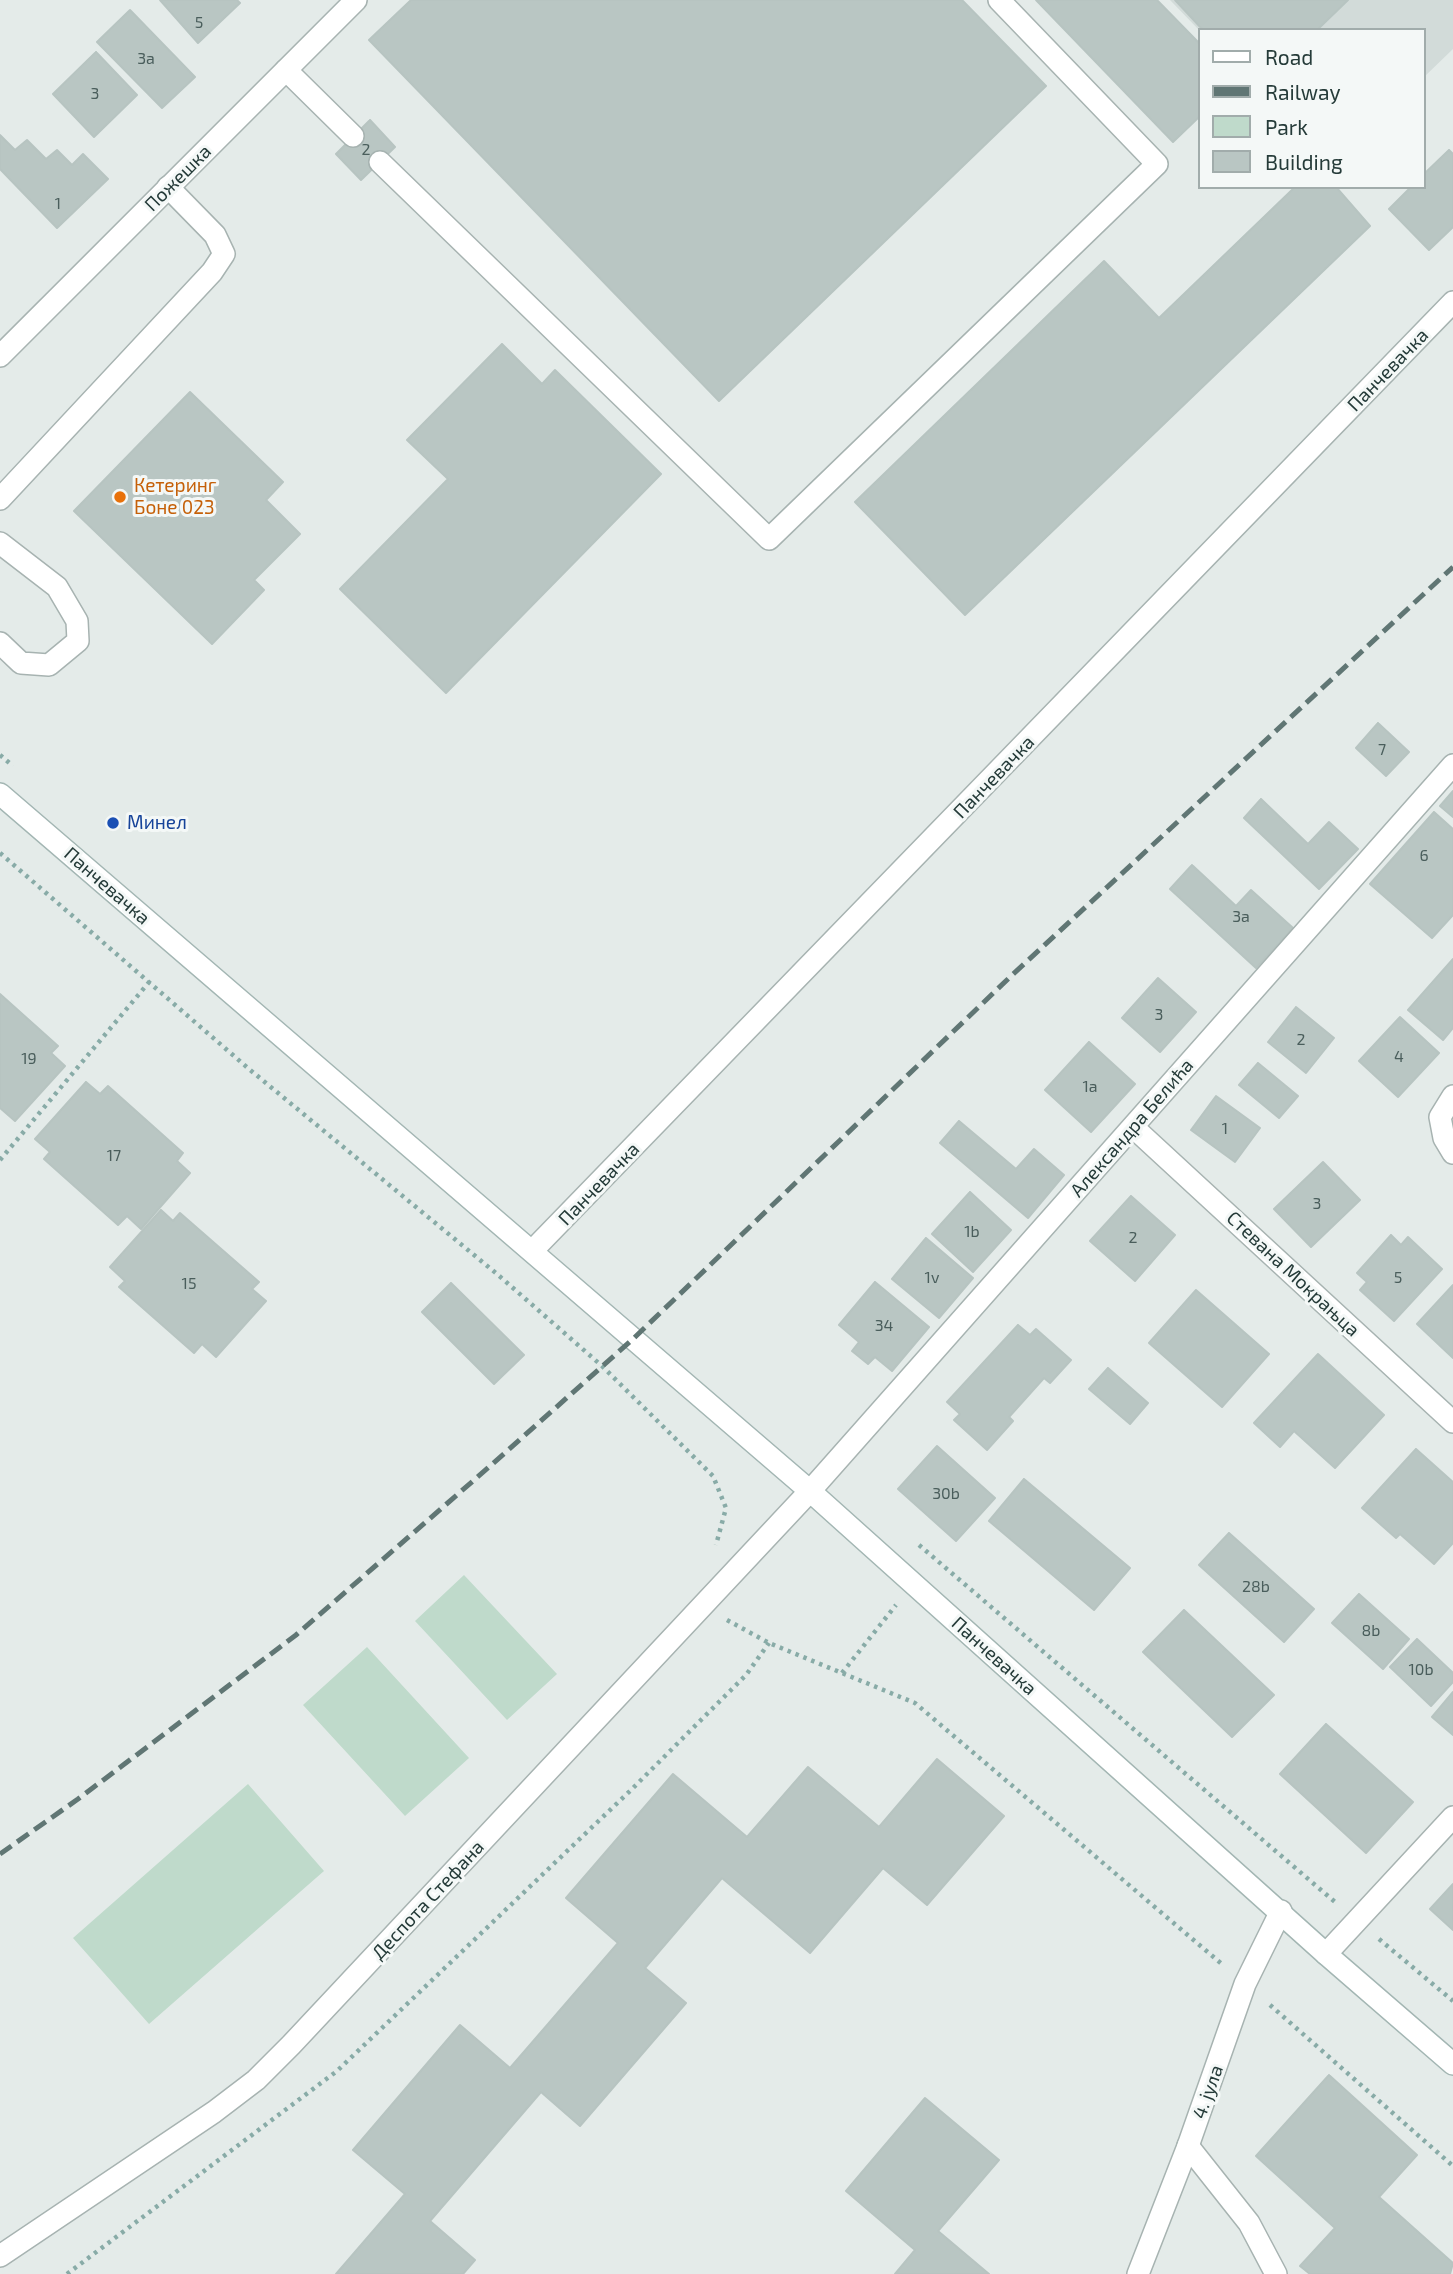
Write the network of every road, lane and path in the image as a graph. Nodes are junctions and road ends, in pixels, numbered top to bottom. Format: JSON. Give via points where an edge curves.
{"nodes":[{"id":1,"x":356,"y":0,"type":"edge"},
{"id":2,"x":999,"y":0,"type":"edge"},
{"id":3,"x":286,"y":70,"type":"junction"},
{"id":4,"x":354,"y":136,"type":"dead end"},
{"id":5,"x":380,"y":162,"type":"dead end"},
{"id":6,"x":169,"y":187,"type":"junction"},
{"id":7,"x":1453,"y":302,"type":"edge"},
{"id":8,"x":0,"y":356,"type":"edge"},
{"id":9,"x":0,"y":499,"type":"edge"},
{"id":10,"x":0,"y":543,"type":"edge"},
{"id":11,"x":0,"y":643,"type":"edge"},
{"id":12,"x":1453,"y":765,"type":"edge"},
{"id":13,"x":0,"y":794,"type":"edge"},
{"id":14,"x":0,"y":853,"type":"edge"},
{"id":15,"x":150,"y":981,"type":"junction"},
{"id":16,"x":1453,"y":1096,"type":"edge"},
{"id":17,"x":1133,"y":1127,"type":"junction"},
{"id":18,"x":1453,"y":1153,"type":"edge"},
{"id":19,"x":0,"y":1160,"type":"edge"},
{"id":20,"x":533,"y":1250,"type":"junction"},
{"id":21,"x":1453,"y":1422,"type":"edge"},
{"id":22,"x":810,"y":1491,"type":"junction"},
{"id":23,"x":715,"y":1549,"type":"dead end"},
{"id":24,"x":935,"y":1558,"type":"dead end"},
{"id":25,"x":914,"y":1584,"type":"junction"},
{"id":26,"x":704,"y":1608,"type":"junction"},
{"id":27,"x":769,"y":1643,"type":"junction"},
{"id":28,"x":842,"y":1673,"type":"junction"},
{"id":29,"x":1453,"y":1817,"type":"edge"},
{"id":30,"x":1281,"y":1911,"type":"junction"},
{"id":31,"x":1326,"y":1954,"type":"junction"},
{"id":32,"x":1245,"y":1984,"type":"junction"},
{"id":33,"x":1453,"y":2064,"type":"edge"},
{"id":34,"x":1188,"y":2146,"type":"junction"},
{"id":35,"x":1453,"y":2166,"type":"edge"},
{"id":36,"x":0,"y":2256,"type":"edge"},
{"id":37,"x":1274,"y":2271,"type":"edge"},
{"id":38,"x":67,"y":2274,"type":"edge"},
{"id":39,"x":1138,"y":2274,"type":"edge"}],
"edges":[{"from":1,"to":3,"type":"street","name":"Пожешка"},
{"from":2,"to":5,"type":"street","via":[[1157,164],[769,539]]},
{"from":3,"to":4,"type":"street"},
{"from":3,"to":6,"type":"street","name":"Пожешка"},
{"from":6,"to":8,"type":"street","name":"Пожешка"},
{"from":6,"to":9,"type":"street","via":[[215,235],[223,254],[212,272]]},
{"from":7,"to":20,"type":"street","name":"Панчевачка"},
{"from":10,"to":11,"type":"street","via":[[57,587],[77,621],[78,641],[49,665],[21,663]]},
{"from":12,"to":17,"type":"street","name":"Александра Белића"},
{"from":13,"to":20,"type":"street","name":"Панчевачка"},
{"from":14,"to":15,"type":"path"},
{"from":15,"to":19,"type":"path"},
{"from":15,"to":23,"type":"path","via":[[249,1069],[498,1274],[602,1366],[713,1476],[726,1508]]},
{"from":16,"to":18,"type":"street","via":[[1440,1117]]},
{"from":17,"to":21,"type":"street","name":"Стевана Мокрањца"},
{"from":17,"to":22,"type":"street","name":"Александра Белића"},
{"from":20,"to":22,"type":"street","name":"Панчевачка"},
{"from":22,"to":25,"type":"street","name":"Панчевачка"},
{"from":22,"to":26,"type":"street","name":"Деспота Стефана"},
{"from":24,"to":25,"type":"path"},
{"from":25,"to":28,"type":"path"},
{"from":25,"to":30,"type":"street","name":"Панчевачка"},
{"from":26,"to":27,"type":"path"},
{"from":26,"to":36,"type":"street","name":"Деспота Стефана","via":[[256,2080]]},
{"from":27,"to":28,"type":"path"},
{"from":27,"to":38,"type":"path","via":[[746,1675],[632,1789],[337,2071]]},
{"from":28,"to":32,"type":"path","via":[[915,1703]]},
{"from":29,"to":31,"type":"street"},
{"from":30,"to":31,"type":"street","name":"Панчевачка"},
{"from":30,"to":32,"type":"street","name":"4. јула"},
{"from":31,"to":33,"type":"street","name":"Панчевачка"},
{"from":32,"to":34,"type":"street","name":"4. јула"},
{"from":32,"to":35,"type":"path"},
{"from":34,"to":37,"type":"street","via":[[1248,2223]]},
{"from":34,"to":39,"type":"street","name":"4. јула"}]}
